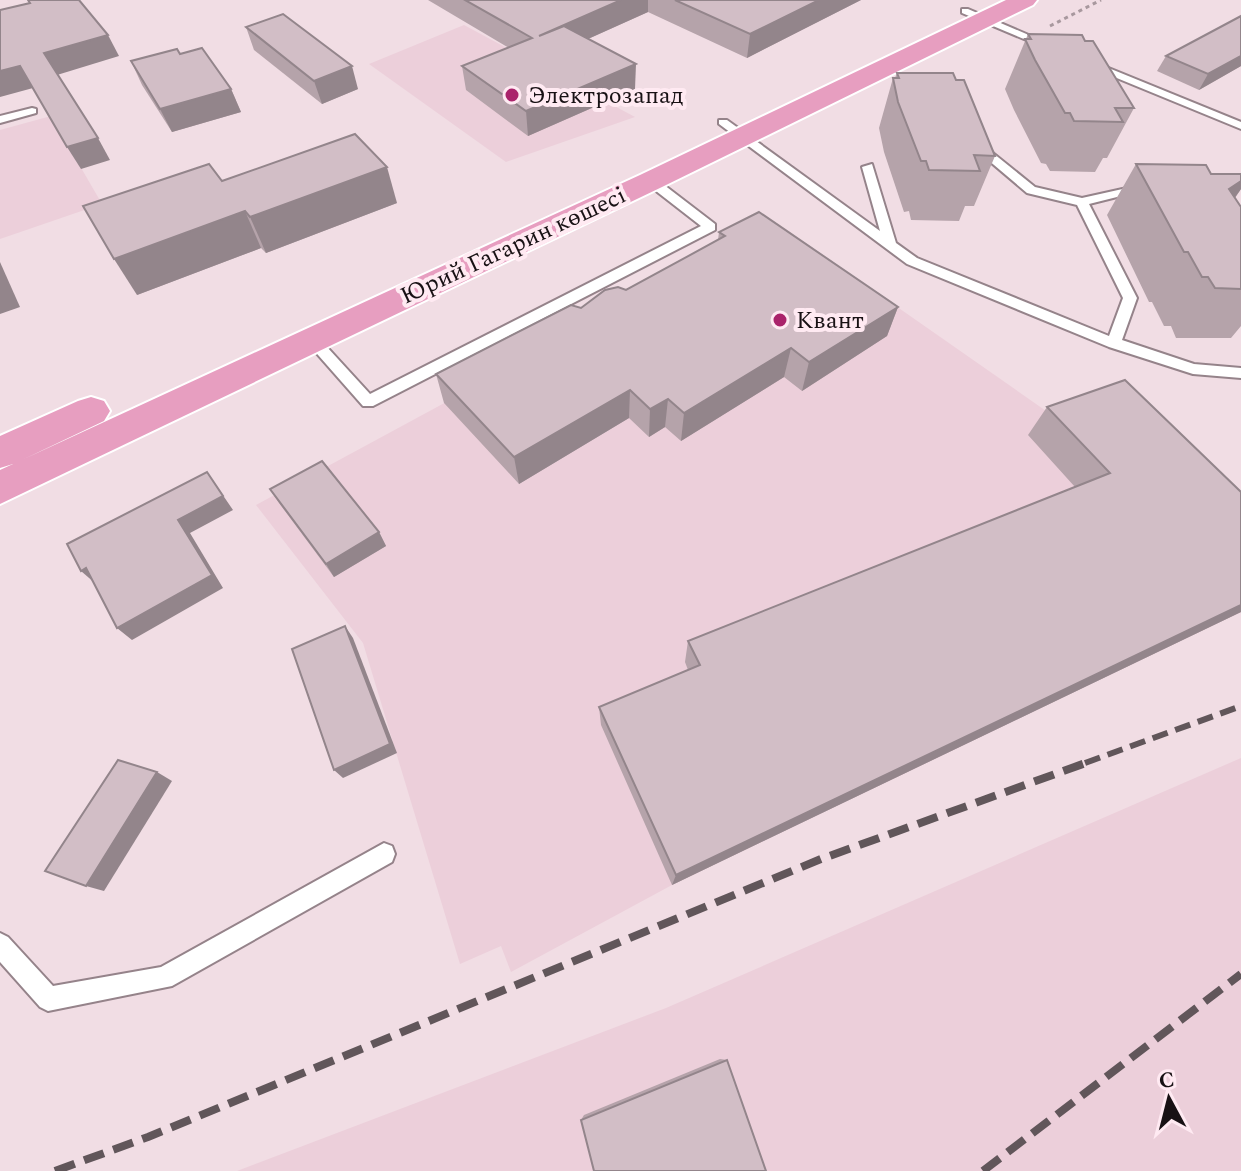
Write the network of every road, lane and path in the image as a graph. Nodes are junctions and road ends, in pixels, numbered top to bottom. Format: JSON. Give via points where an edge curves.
{"nodes":[{"id":1,"x":1025,"y":0,"type":"edge"},
{"id":2,"x":1101,"y":0,"type":"edge"},
{"id":3,"x":979,"y":10,"type":"edge"},
{"id":4,"x":1027,"y":37,"type":"junction"},
{"id":5,"x":1056,"y":49,"type":"edge"},
{"id":6,"x":1084,"y":60,"type":"edge"},
{"id":7,"x":32,"y":111,"type":"edge"},
{"id":8,"x":0,"y":120,"type":"edge"},
{"id":9,"x":1241,"y":126,"type":"edge"},
{"id":10,"x":731,"y":129,"type":"junction"},
{"id":11,"x":962,"y":134,"type":"edge"},
{"id":12,"x":868,"y":167,"type":"dead end"},
{"id":13,"x":651,"y":181,"type":"junction"},
{"id":14,"x":1148,"y":185,"type":"edge"},
{"id":15,"x":1082,"y":202,"type":"junction"},
{"id":16,"x":890,"y":245,"type":"junction"},
{"id":17,"x":311,"y":339,"type":"junction"},
{"id":18,"x":1114,"y":343,"type":"junction"},
{"id":19,"x":1241,"y":373,"type":"edge"},
{"id":20,"x":171,"y":374,"type":"dead end"},
{"id":21,"x":114,"y":400,"type":"dead end"},
{"id":22,"x":0,"y":453,"type":"edge"},
{"id":23,"x":0,"y":488,"type":"edge"},
{"id":24,"x":384,"y":854,"type":"dead end"},
{"id":25,"x":0,"y":945,"type":"edge"}],
"edges":[{"from":1,"to":3,"type":"main road","name":"Юрий Гагарин көшесі"},
{"from":2,"to":4,"type":"path"},
{"from":3,"to":4,"type":"lane"},
{"from":3,"to":10,"type":"main road","name":"Юрий Гагарин көшесі"},
{"from":3,"to":10,"type":"main road","name":"Юрий Гагарин көшесі","via":[[887,73]]},
{"from":4,"to":5,"type":"lane"},
{"from":6,"to":9,"type":"lane"},
{"from":7,"to":8,"type":"lane"},
{"from":10,"to":13,"type":"main road","name":"Юрий Гагарин көшесі"},
{"from":10,"to":16,"type":"lane"},
{"from":10,"to":20,"type":"main road","name":"Юрий Гагарин көшесі"},
{"from":11,"to":15,"type":"lane","via":[[1031,190]]},
{"from":12,"to":16,"type":"lane"},
{"from":13,"to":17,"type":"main road","name":"Юрий Гагарин көшесі"},
{"from":13,"to":17,"type":"lane","via":[[710,227],[368,402]]},
{"from":14,"to":15,"type":"lane"},
{"from":15,"to":18,"type":"lane","via":[[1130,298]]},
{"from":16,"to":18,"type":"lane","via":[[912,261]]},
{"from":17,"to":23,"type":"main road","name":"Юрий Гагарин көшесі"},
{"from":18,"to":19,"type":"lane","via":[[1193,369]]},
{"from":21,"to":22,"type":"main road"},
{"from":24,"to":25,"type":"lane","via":[[164,978],[48,999]]}]}
